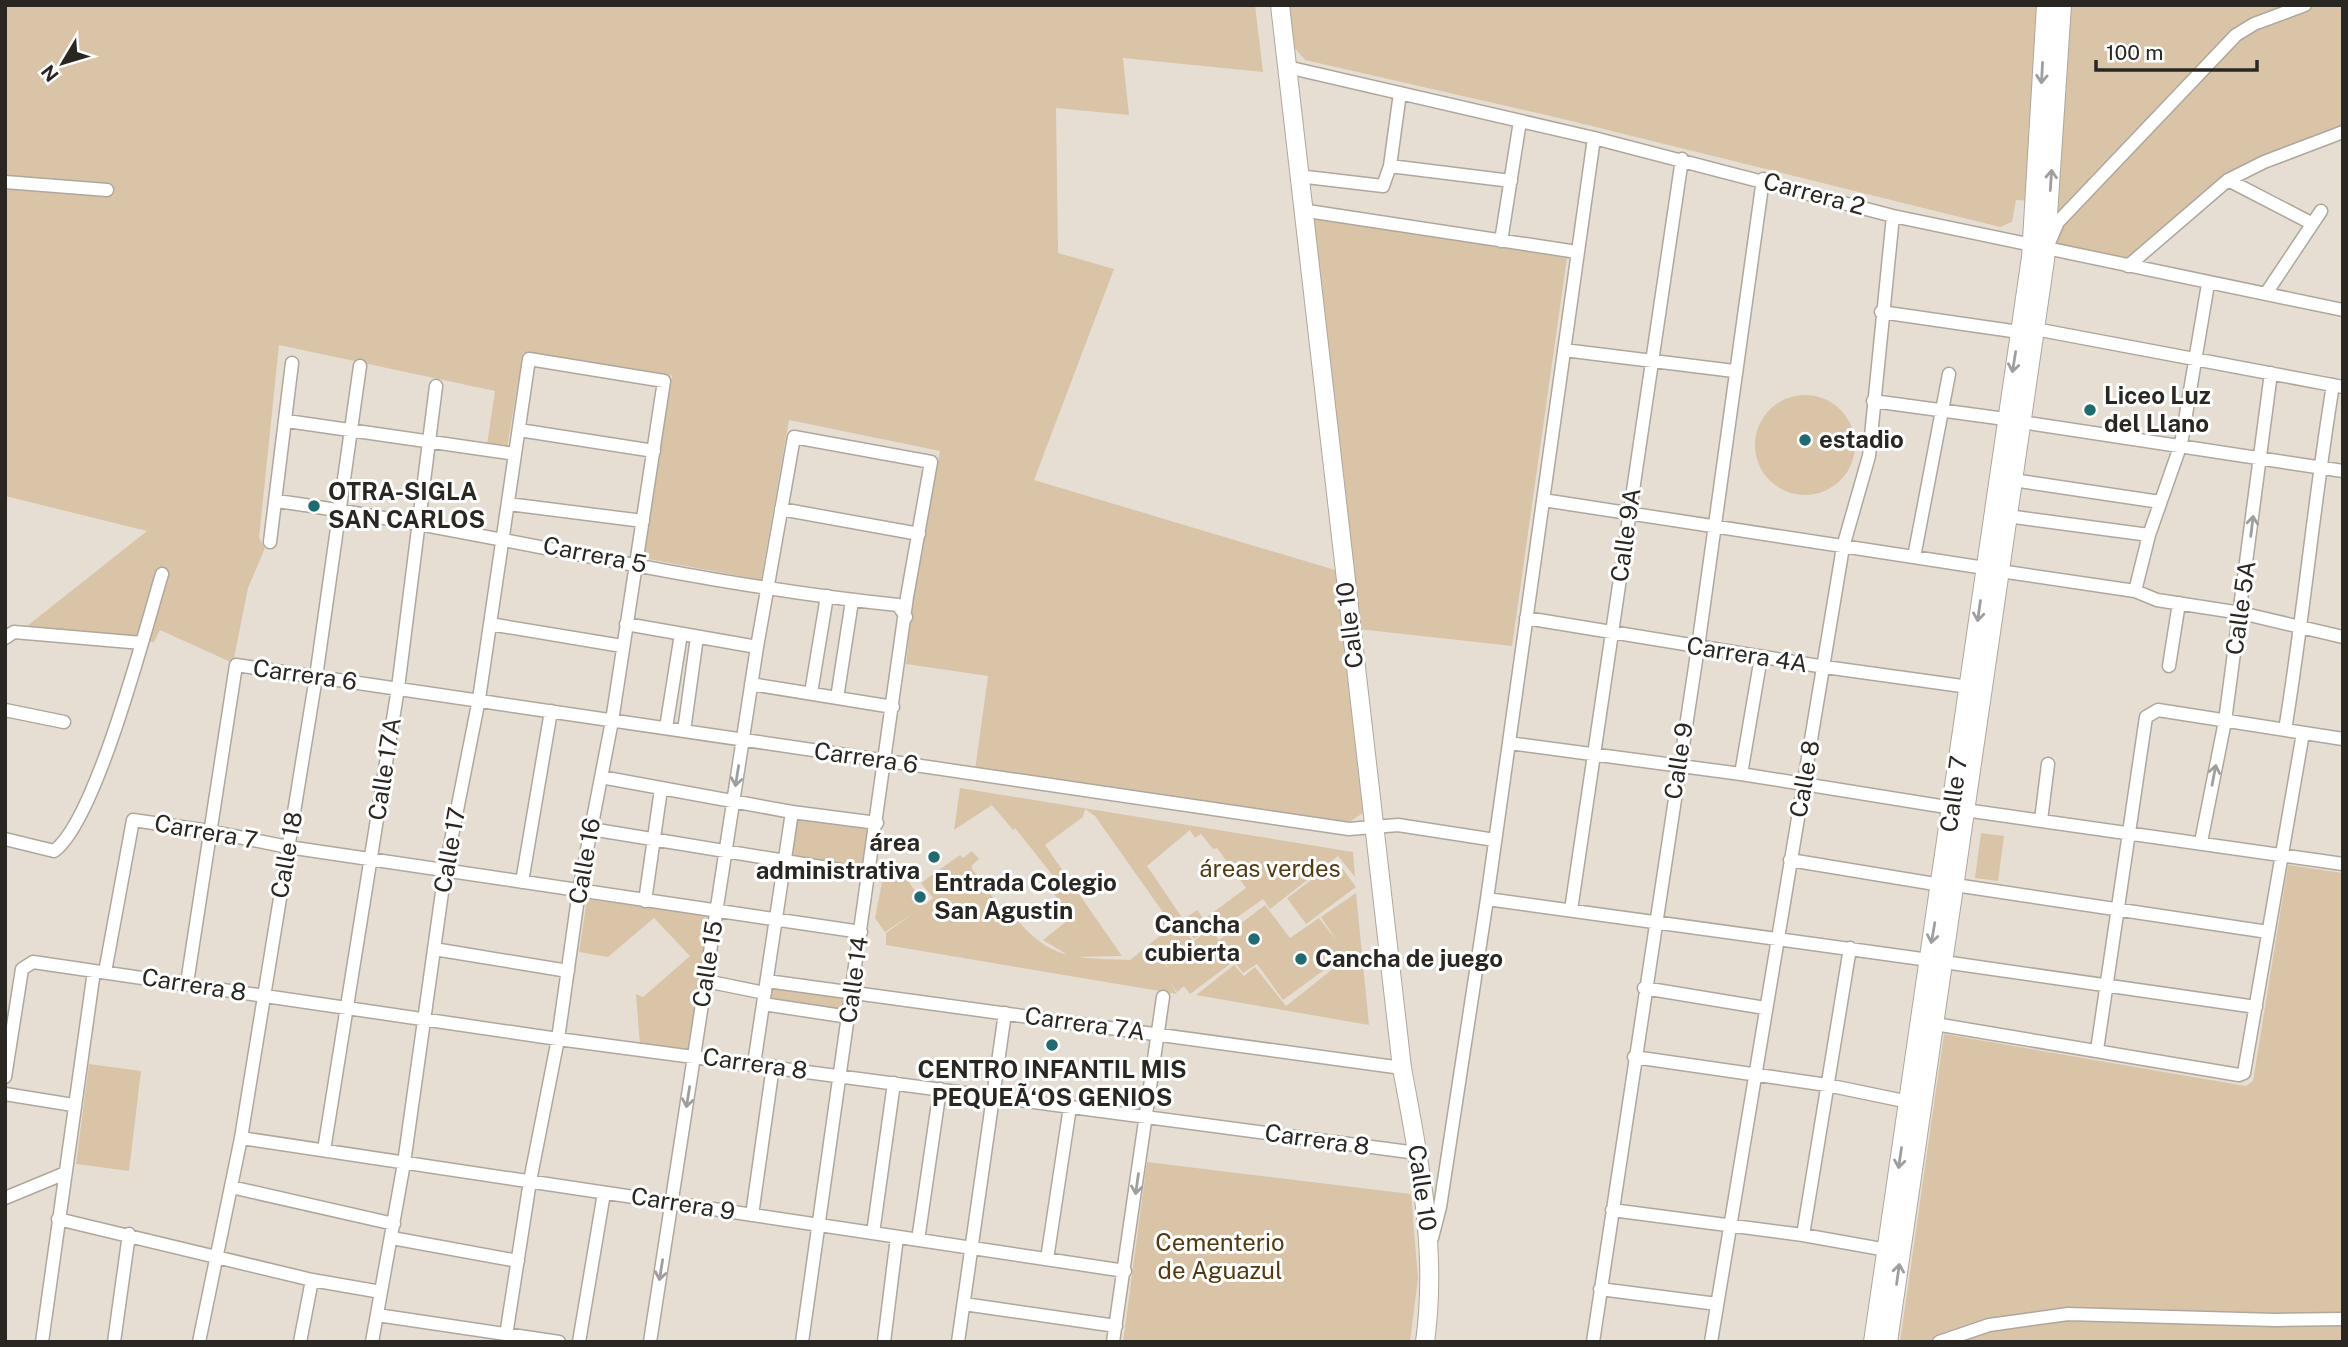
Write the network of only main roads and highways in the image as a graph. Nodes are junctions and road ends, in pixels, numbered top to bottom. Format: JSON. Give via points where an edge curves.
{"nodes":[{"id":1,"x":1280,"y":5,"type":"edge"},
{"id":2,"x":2046,"y":5,"type":"edge"},
{"id":3,"x":2062,"y":5,"type":"edge"},
{"id":4,"x":2039,"y":247,"type":"junction"},
{"id":5,"x":2013,"y":420,"type":"junction"},
{"id":6,"x":1992,"y":569,"type":"junction"},
{"id":7,"x":1959,"y":809,"type":"junction"},
{"id":8,"x":1936,"y":961,"type":"junction"},
{"id":9,"x":1425,"y":1342,"type":"edge"},
{"id":10,"x":1873,"y":1342,"type":"edge"},
{"id":11,"x":1888,"y":1342,"type":"edge"}],
"edges":[{"from":1,"to":9,"type":"main road","name":"Calle 10","via":[[1402,1068],[1430,1244],[1432,1296]]},
{"from":2,"to":4,"type":"main road","one_way":true},
{"from":4,"to":3,"type":"main road","one_way":true},
{"from":4,"to":5,"type":"main road","name":"Calle 7"},
{"from":5,"to":6,"type":"main road","name":"Calle 7"},
{"from":5,"to":6,"type":"main road","name":"Calle 7","via":[[2007,516]]},
{"from":6,"to":7,"type":"main road","name":"Calle 7"},
{"from":6,"to":7,"type":"main road","name":"Calle 7","one_way":true,"via":[[1969,687]]},
{"from":7,"to":8,"type":"main road","name":"Calle 7"},
{"from":8,"to":10,"type":"main road","name":"Calle 7","one_way":true,"via":[[1909,1102]]},
{"from":11,"to":8,"type":"main road","name":"Calle 7","one_way":true,"via":[[1935,1024]]}]}
